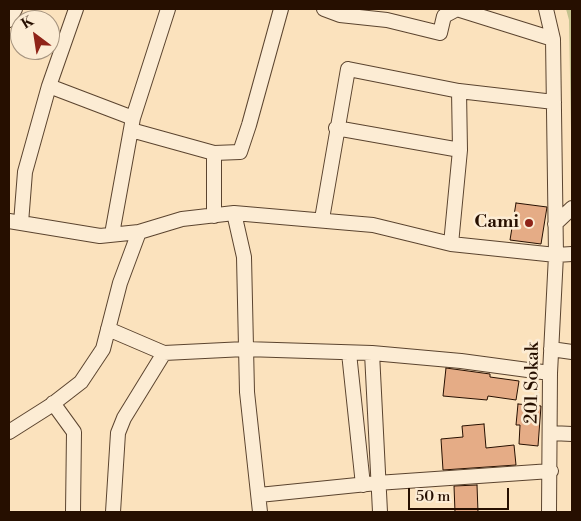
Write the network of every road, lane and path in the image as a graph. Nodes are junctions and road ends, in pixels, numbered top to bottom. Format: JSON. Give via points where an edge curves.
{"nodes":[{"id":1,"x":15,"y":9,"type":"edge"},
{"id":2,"x":76,"y":9,"type":"edge"},
{"id":3,"x":168,"y":9,"type":"edge"},
{"id":4,"x":281,"y":9,"type":"edge"},
{"id":5,"x":324,"y":9,"type":"edge"},
{"id":6,"x":546,"y":9,"type":"edge"},
{"id":7,"x":388,"y":15,"type":"edge"},
{"id":8,"x":9,"y":20,"type":"edge"},
{"id":9,"x":553,"y":39,"type":"junction"},
{"id":10,"x":49,"y":86,"type":"junction"},
{"id":11,"x":459,"y":91,"type":"junction"},
{"id":12,"x":554,"y":102,"type":"junction"},
{"id":13,"x":132,"y":124,"type":"junction"},
{"id":14,"x":336,"y":128,"type":"junction"},
{"id":15,"x":460,"y":150,"type":"junction"},
{"id":16,"x":214,"y":153,"type":"junction"},
{"id":17,"x":572,"y":208,"type":"edge"},
{"id":18,"x":234,"y":212,"type":"junction"},
{"id":19,"x":214,"y":216,"type":"junction"},
{"id":20,"x":322,"y":219,"type":"junction"},
{"id":21,"x":15,"y":222,"type":"edge"},
{"id":22,"x":555,"y":224,"type":"junction"},
{"id":23,"x":139,"y":232,"type":"junction"},
{"id":24,"x":112,"y":234,"type":"junction"},
{"id":25,"x":451,"y":244,"type":"junction"},
{"id":26,"x":572,"y":254,"type":"edge"},
{"id":27,"x":556,"y":255,"type":"junction"},
{"id":28,"x":108,"y":329,"type":"junction"},
{"id":29,"x":244,"y":349,"type":"junction"},
{"id":30,"x":551,"y":349,"type":"junction"},
{"id":31,"x":164,"y":352,"type":"junction"},
{"id":32,"x":572,"y":352,"type":"edge"},
{"id":33,"x":349,"y":353,"type":"junction"},
{"id":34,"x":372,"y":353,"type":"junction"},
{"id":35,"x":550,"y":373,"type":"junction"},
{"id":36,"x":53,"y":403,"type":"junction"},
{"id":37,"x":9,"y":432,"type":"edge"},
{"id":38,"x":551,"y":433,"type":"junction"},
{"id":39,"x":572,"y":434,"type":"edge"},
{"id":40,"x":551,"y":471,"type":"junction"},
{"id":41,"x":378,"y":483,"type":"junction"},
{"id":42,"x":362,"y":485,"type":"junction"},
{"id":43,"x":259,"y":495,"type":"junction"},
{"id":44,"x":73,"y":512,"type":"edge"},
{"id":45,"x":113,"y":512,"type":"edge"},
{"id":46,"x":260,"y":512,"type":"edge"},
{"id":47,"x":380,"y":512,"type":"edge"},
{"id":48,"x":549,"y":512,"type":"edge"}],
"edges":[{"from":1,"to":8,"type":"street"},
{"from":2,"to":10,"type":"street"},
{"from":3,"to":13,"type":"street"},
{"from":4,"to":16,"type":"street","via":[[240,152]]},
{"from":5,"to":7,"type":"street","via":[[340,15]]},
{"from":6,"to":9,"type":"street","name":"201 Sokak"},
{"from":7,"to":9,"type":"street","via":[[440,33],[444,16],[457,9]]},
{"from":9,"to":12,"type":"street","name":"201 Sokak"},
{"from":10,"to":13,"type":"street"},
{"from":10,"to":21,"type":"street"},
{"from":11,"to":12,"type":"street"},
{"from":11,"to":14,"type":"street","via":[[348,69]]},
{"from":11,"to":15,"type":"street"},
{"from":12,"to":22,"type":"street","name":"201 Sokak"},
{"from":13,"to":16,"type":"street"},
{"from":13,"to":24,"type":"street"},
{"from":14,"to":15,"type":"street"},
{"from":14,"to":20,"type":"street"},
{"from":15,"to":25,"type":"street"},
{"from":16,"to":19,"type":"street"},
{"from":17,"to":22,"type":"street"},
{"from":18,"to":19,"type":"street"},
{"from":18,"to":20,"type":"street"},
{"from":18,"to":29,"type":"street","via":[[244,256]]},
{"from":19,"to":23,"type":"street","via":[[182,219]]},
{"from":20,"to":25,"type":"street","via":[[373,225]]},
{"from":21,"to":24,"type":"street","via":[[100,236]]},
{"from":22,"to":27,"type":"street","name":"201 Sokak"},
{"from":23,"to":24,"type":"street"},
{"from":23,"to":28,"type":"street","via":[[120,283]]},
{"from":25,"to":27,"type":"street"},
{"from":26,"to":27,"type":"street"},
{"from":27,"to":30,"type":"street","name":"201 Sokak"},
{"from":28,"to":31,"type":"street"},
{"from":28,"to":36,"type":"street","via":[[103,349],[81,382]]},
{"from":29,"to":31,"type":"street"},
{"from":29,"to":33,"type":"street"},
{"from":29,"to":43,"type":"street"},
{"from":30,"to":32,"type":"street"},
{"from":30,"to":35,"type":"street","name":"201 Sokak"},
{"from":31,"to":45,"type":"street","via":[[118,433]]},
{"from":33,"to":34,"type":"street"},
{"from":33,"to":42,"type":"street"},
{"from":34,"to":35,"type":"street"},
{"from":34,"to":41,"type":"street"},
{"from":35,"to":38,"type":"street","name":"201 Sokak"},
{"from":36,"to":37,"type":"street"},
{"from":36,"to":44,"type":"street","via":[[74,432]]},
{"from":38,"to":39,"type":"street"},
{"from":38,"to":40,"type":"street","name":"201 Sokak"},
{"from":40,"to":41,"type":"street"},
{"from":40,"to":48,"type":"street","name":"201 Sokak"},
{"from":41,"to":42,"type":"street"},
{"from":41,"to":47,"type":"street"},
{"from":42,"to":43,"type":"street"},
{"from":43,"to":46,"type":"street"}]}
